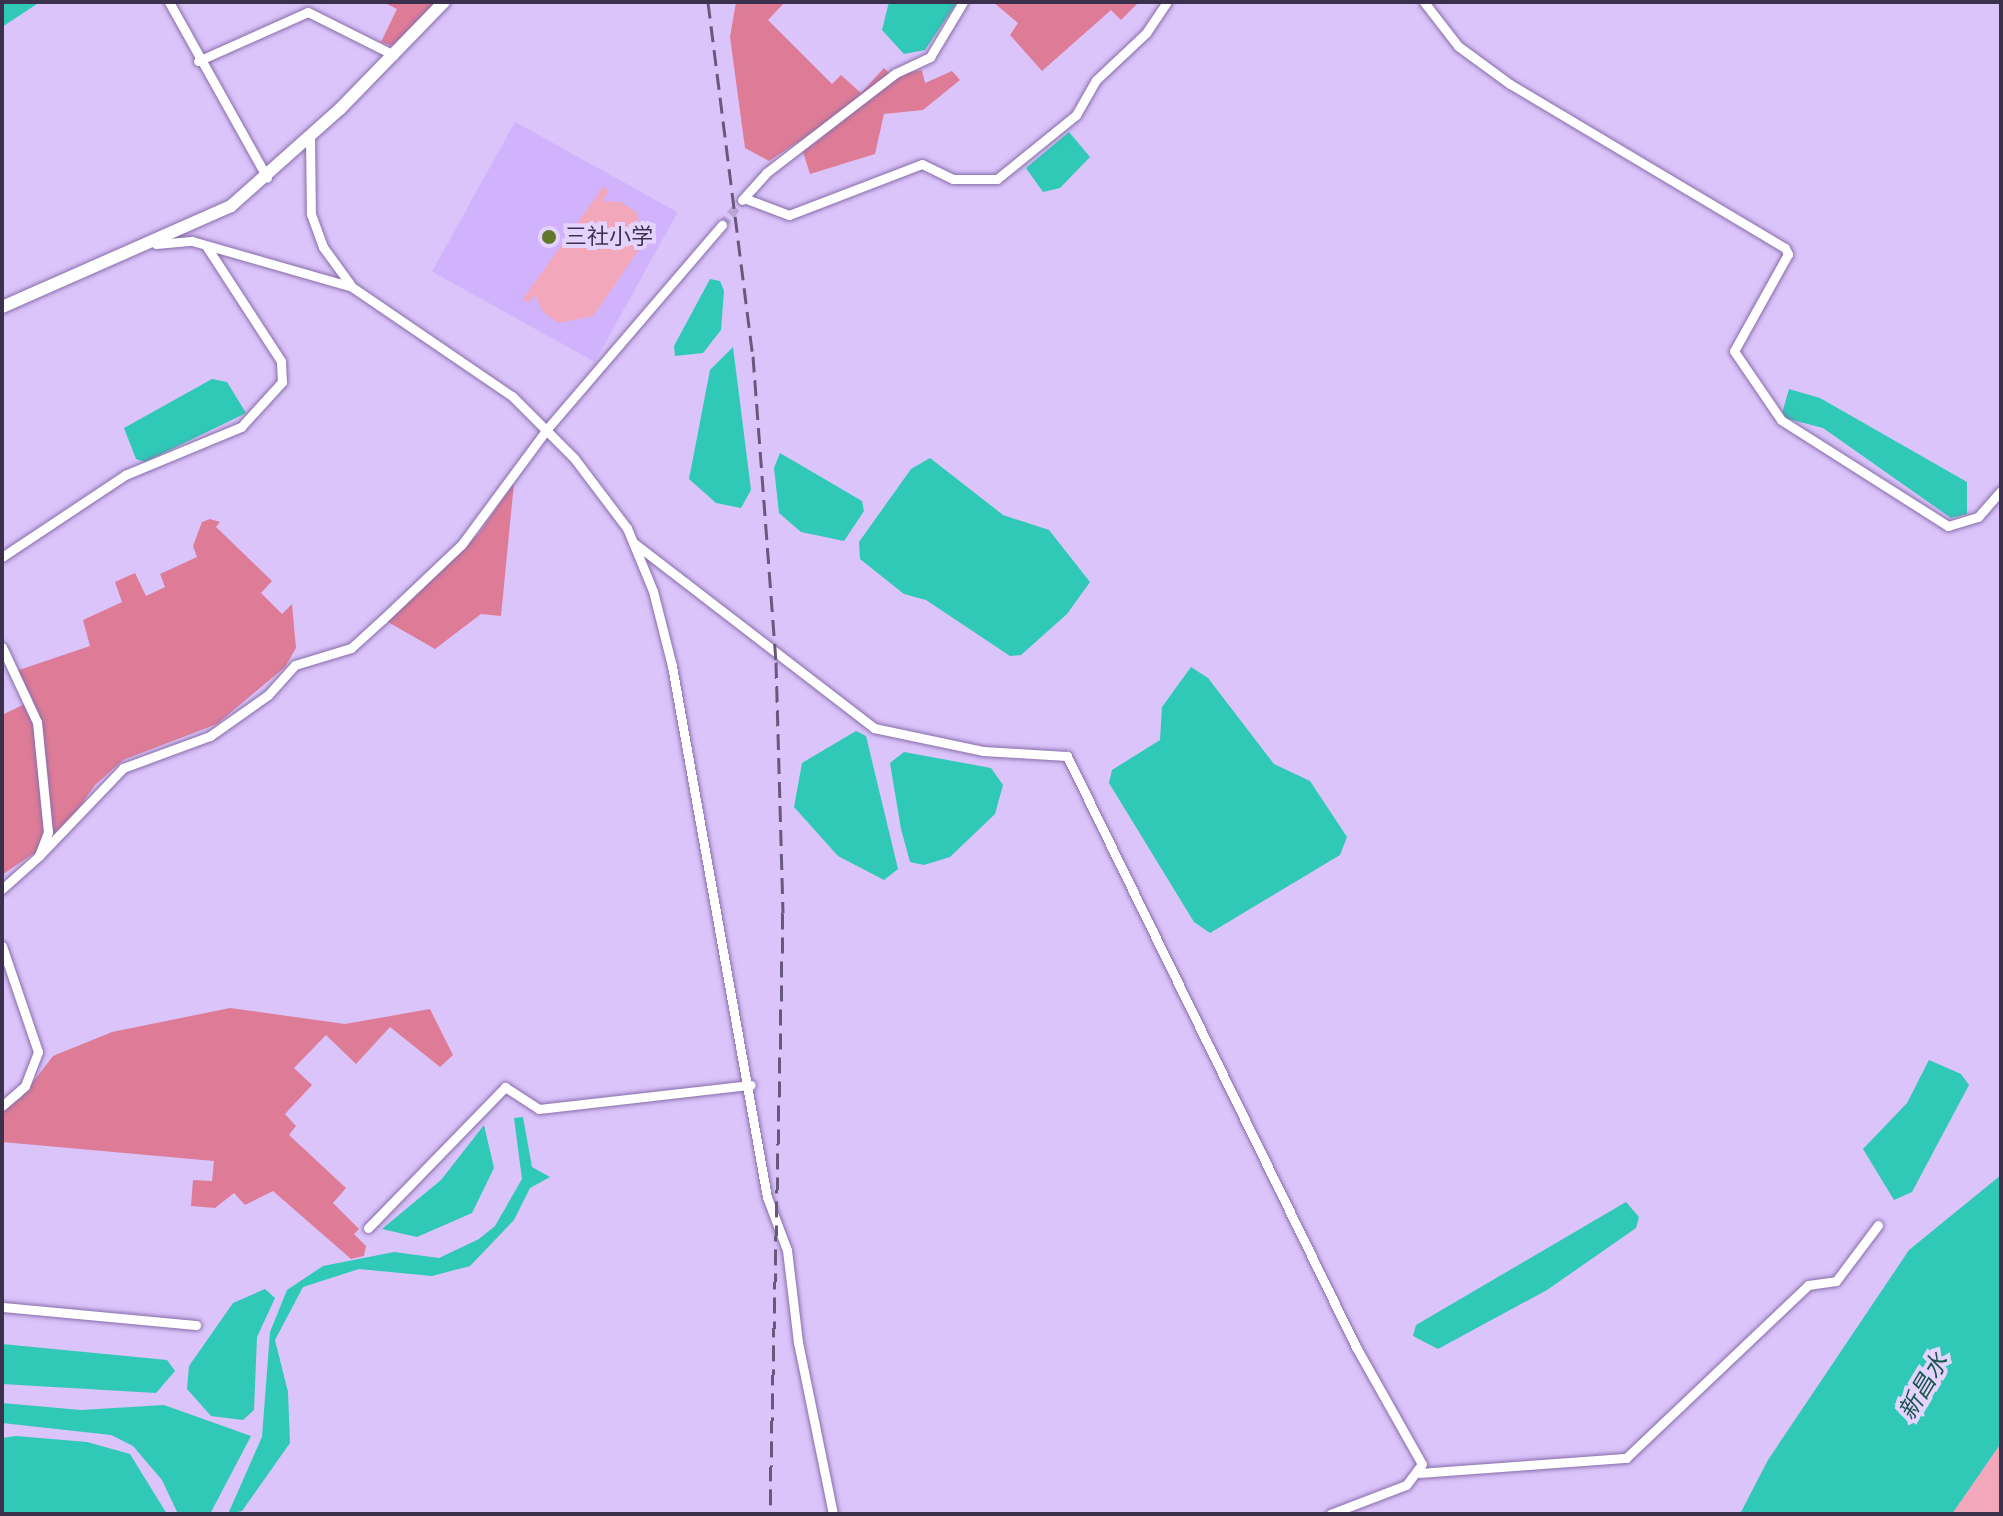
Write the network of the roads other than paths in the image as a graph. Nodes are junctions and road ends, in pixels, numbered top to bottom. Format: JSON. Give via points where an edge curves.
{"nodes":[{"id":1,"x":169,"y":2,"type":"edge"},
{"id":2,"x":444,"y":2,"type":"edge"},
{"id":3,"x":963,"y":2,"type":"edge"},
{"id":4,"x":1167,"y":2,"type":"edge"},
{"id":5,"x":1424,"y":2,"type":"edge"},
{"id":6,"x":394,"y":55,"type":"junction"},
{"id":7,"x":198,"y":61,"type":"junction"},
{"id":8,"x":310,"y":137,"type":"junction"},
{"id":9,"x":267,"y":177,"type":"junction"},
{"id":10,"x":722,"y":225,"type":"tunnel mouth"},
{"id":11,"x":156,"y":244,"type":"junction"},
{"id":12,"x":207,"y":246,"type":"junction"},
{"id":13,"x":352,"y":287,"type":"junction"},
{"id":14,"x":2,"y":307,"type":"edge"},
{"id":15,"x":547,"y":429,"type":"junction"},
{"id":16,"x":2001,"y":491,"type":"edge"},
{"id":17,"x":634,"y":543,"type":"junction"},
{"id":18,"x":2,"y":557,"type":"edge"},
{"id":19,"x":2,"y":647,"type":"edge"},
{"id":20,"x":39,"y":856,"type":"junction"},
{"id":21,"x":2,"y":889,"type":"edge"},
{"id":22,"x":2,"y":946,"type":"edge"},
{"id":23,"x":751,"y":1085,"type":"junction"},
{"id":24,"x":2,"y":1106,"type":"edge"},
{"id":25,"x":1878,"y":1225,"type":"dead end"},
{"id":26,"x":368,"y":1228,"type":"dead end"},
{"id":27,"x":2,"y":1307,"type":"edge"},
{"id":28,"x":196,"y":1325,"type":"dead end"},
{"id":29,"x":1420,"y":1473,"type":"junction"},
{"id":30,"x":833,"y":1514,"type":"edge"},
{"id":31,"x":1330,"y":1514,"type":"edge"}],
"edges":[{"from":1,"to":7,"type":"street"},
{"from":2,"to":6,"type":"street"},
{"from":3,"to":4,"type":"street","via":[[930,57],[896,73],[868,100],[766,173],[743,199],[789,215],[922,164],[953,179],[997,179],[1076,115],[1096,80],[1146,33]]},
{"from":5,"to":16,"type":"street","via":[[1458,46],[1510,84],[1785,248],[1788,254],[1734,351],[1781,420],[1948,526],[1978,517]]},
{"from":6,"to":7,"type":"street","via":[[308,12]]},
{"from":6,"to":8,"type":"street"},
{"from":7,"to":9,"type":"street"},
{"from":8,"to":9,"type":"street"},
{"from":8,"to":13,"type":"street","via":[[314,225]]},
{"from":9,"to":11,"type":"street","via":[[214,217]]},
{"from":10,"to":15,"type":"street"},
{"from":11,"to":12,"type":"street"},
{"from":11,"to":14,"type":"street"},
{"from":12,"to":13,"type":"street"},
{"from":12,"to":18,"type":"street","via":[[281,361],[282,382],[241,427],[125,475]]},
{"from":13,"to":15,"type":"street","via":[[487,375]]},
{"from":15,"to":17,"type":"street","via":[[605,497]]},
{"from":15,"to":20,"type":"street","via":[[462,544],[351,648],[295,665],[268,695],[210,736],[158,750],[123,768]]},
{"from":17,"to":23,"type":"street","via":[[672,666]]},
{"from":17,"to":29,"type":"street","via":[[874,728],[983,751],[1067,756],[1356,1347],[1421,1461]]},
{"from":19,"to":20,"type":"street","via":[[39,734],[48,832]]},
{"from":20,"to":21,"type":"street"},
{"from":22,"to":24,"type":"street","via":[[38,1052],[25,1086]]},
{"from":23,"to":26,"type":"street","via":[[539,1109],[505,1087]]},
{"from":23,"to":30,"type":"street","via":[[767,1197],[787,1250],[798,1342]]},
{"from":25,"to":29,"type":"street","via":[[1836,1281],[1808,1285],[1626,1458]]},
{"from":27,"to":28,"type":"street"},
{"from":29,"to":31,"type":"street","via":[[1406,1485]]}]}
